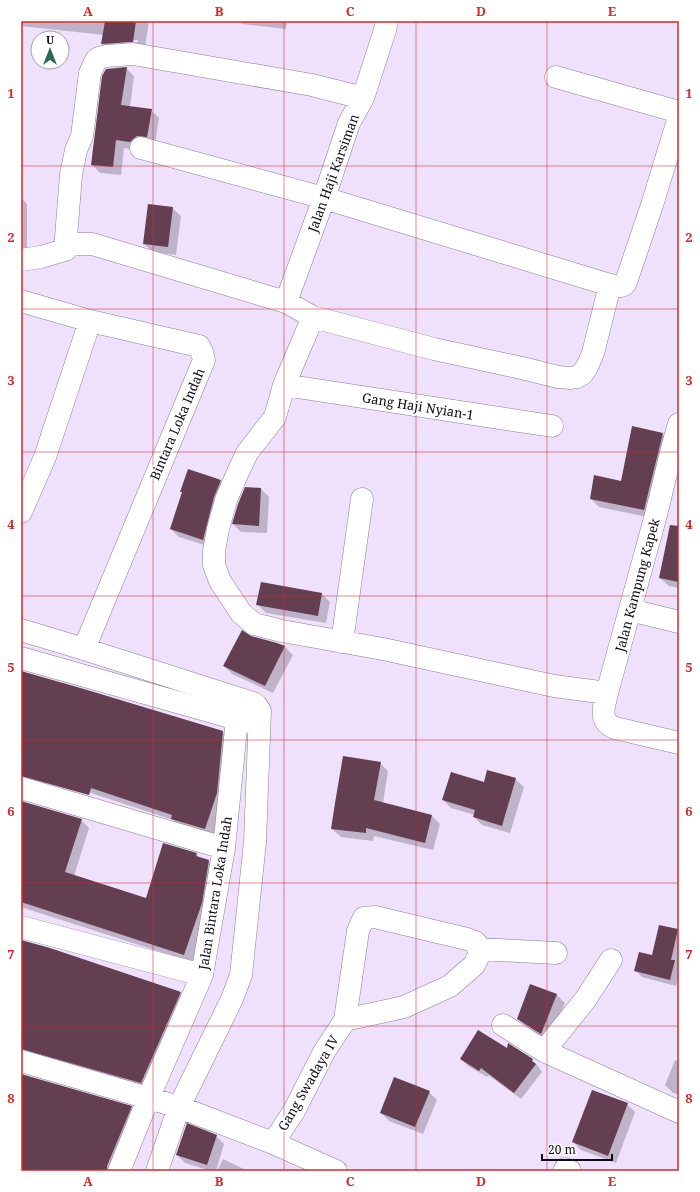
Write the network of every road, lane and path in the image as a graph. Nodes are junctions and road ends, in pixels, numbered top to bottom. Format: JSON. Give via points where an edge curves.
{"nodes":[{"id":1,"x":387,"y":21,"type":"edge"},
{"id":2,"x":556,"y":77,"type":"dead end"},
{"id":3,"x":363,"y":98,"type":"junction"},
{"id":4,"x":679,"y":112,"type":"edge"},
{"id":5,"x":679,"y":117,"type":"edge"},
{"id":6,"x":141,"y":148,"type":"dead end"},
{"id":7,"x":324,"y":198,"type":"junction"},
{"id":8,"x":65,"y":250,"type":"junction"},
{"id":9,"x":21,"y":260,"type":"edge"},
{"id":10,"x":610,"y":285,"type":"junction"},
{"id":11,"x":21,"y":300,"type":"edge"},
{"id":12,"x":286,"y":302,"type":"junction"},
{"id":13,"x":313,"y":317,"type":"junction"},
{"id":14,"x":90,"y":321,"type":"junction"},
{"id":15,"x":284,"y":385,"type":"junction"},
{"id":16,"x":679,"y":424,"type":"edge"},
{"id":17,"x":552,"y":426,"type":"dead end"},
{"id":18,"x":672,"y":480,"type":"edge"},
{"id":19,"x":362,"y":499,"type":"dead end"},
{"id":20,"x":21,"y":512,"type":"edge"},
{"id":21,"x":630,"y":610,"type":"junction"},
{"id":22,"x":679,"y":622,"type":"edge"},
{"id":23,"x":21,"y":630,"type":"edge"},
{"id":24,"x":342,"y":642,"type":"junction"},
{"id":25,"x":84,"y":649,"type":"junction"},
{"id":26,"x":21,"y":658,"type":"edge"},
{"id":27,"x":607,"y":693,"type":"junction"},
{"id":28,"x":238,"y":709,"type":"junction"},
{"id":29,"x":679,"y":743,"type":"edge"},
{"id":30,"x":21,"y":788,"type":"edge"},
{"id":31,"x":224,"y":848,"type":"junction"},
{"id":32,"x":21,"y":927,"type":"edge"},
{"id":33,"x":479,"y":949,"type":"junction"},
{"id":34,"x":556,"y":953,"type":"dead end"},
{"id":35,"x":611,"y":960,"type":"dead end"},
{"id":36,"x":202,"y":976,"type":"junction"},
{"id":37,"x":345,"y":1020,"type":"junction"},
{"id":38,"x":503,"y":1025,"type":"dead end"},
{"id":39,"x":544,"y":1051,"type":"junction"},
{"id":40,"x":21,"y":1061,"type":"edge"},
{"id":41,"x":148,"y":1099,"type":"junction"},
{"id":42,"x":179,"y":1107,"type":"junction"},
{"id":43,"x":679,"y":1112,"type":"edge"},
{"id":44,"x":273,"y":1143,"type":"junction"},
{"id":45,"x":119,"y":1171,"type":"edge"},
{"id":46,"x":157,"y":1171,"type":"edge"},
{"id":47,"x":336,"y":1171,"type":"edge"}],
"edges":[{"from":1,"to":3,"type":"street","name":"Jalan Haji Karsiman"},
{"from":2,"to":4,"type":"street"},
{"from":3,"to":7,"type":"street","name":"Jalan Haji Karsiman","via":[[349,123]]},
{"from":3,"to":8,"type":"street","via":[[312,85],[133,54],[99,58],[90,73],[82,136],[76,150]]},
{"from":5,"to":10,"type":"street","via":[[626,282],[620,287]]},
{"from":6,"to":7,"type":"street"},
{"from":7,"to":10,"type":"street"},
{"from":7,"to":12,"type":"street","name":"Jalan Haji Karsiman"},
{"from":8,"to":9,"type":"street"},
{"from":8,"to":12,"type":"street","via":[[80,244],[92,244]]},
{"from":10,"to":13,"type":"street","via":[[587,367],[582,374],[570,378],[434,349]]},
{"from":11,"to":14,"type":"street","name":"Bintara Loka Indah"},
{"from":12,"to":13,"type":"street"},
{"from":13,"to":15,"type":"street"},
{"from":14,"to":20,"type":"street","via":[[45,457]]},
{"from":14,"to":25,"type":"street","name":"Bintara Loka Indah","via":[[199,346],[204,360]]},
{"from":15,"to":17,"type":"street","name":"Gang Haji Nyian-1"},
{"from":15,"to":24,"type":"street","via":[[275,417],[248,453],[226,500],[218,529],[214,565],[220,581],[241,613],[254,624]]},
{"from":16,"to":18,"type":"street","name":"Jalan Kampung Kapek","via":[[672,446]]},
{"from":18,"to":21,"type":"street","name":"Jalan Kampung Kapek"},
{"from":19,"to":24,"type":"street"},
{"from":21,"to":22,"type":"street"},
{"from":21,"to":27,"type":"street","name":"Jalan Kampung Kapek"},
{"from":23,"to":25,"type":"street"},
{"from":24,"to":27,"type":"street","via":[[541,683]]},
{"from":25,"to":28,"type":"street"},
{"from":26,"to":28,"type":"street"},
{"from":27,"to":29,"type":"street","name":"Jalan Kampung Kapek","via":[[603,716],[609,726]]},
{"from":28,"to":31,"type":"street","name":"Jalan Bintara Loka Indah"},
{"from":28,"to":42,"type":"street","via":[[256,705],[260,711],[255,842],[240,975],[232,999]]},
{"from":30,"to":31,"type":"street"},
{"from":31,"to":36,"type":"street","name":"Jalan Bintara Loka Indah"},
{"from":32,"to":36,"type":"street"},
{"from":33,"to":34,"type":"street"},
{"from":33,"to":37,"type":"street","via":[[474,965],[450,986],[404,1007]]},
{"from":33,"to":37,"type":"street","name":"Gang Swadaya IV","via":[[475,942],[467,939],[375,917],[364,918],[358,931]]},
{"from":35,"to":39,"type":"street","via":[[585,1000]]},
{"from":36,"to":41,"type":"street","name":"Jalan Bintara Loka Indah"},
{"from":37,"to":44,"type":"street","name":"Gang Swadaya IV"},
{"from":38,"to":39,"type":"street"},
{"from":39,"to":43,"type":"street"},
{"from":40,"to":41,"type":"street","name":"Gang Swadaya IV"},
{"from":41,"to":42,"type":"street","name":"Gang Swadaya IV"},
{"from":41,"to":45,"type":"street","name":"Jalan Bintara Loka Indah"},
{"from":42,"to":44,"type":"street","name":"Gang Swadaya IV"},
{"from":42,"to":46,"type":"street"},
{"from":44,"to":47,"type":"street"}]}
